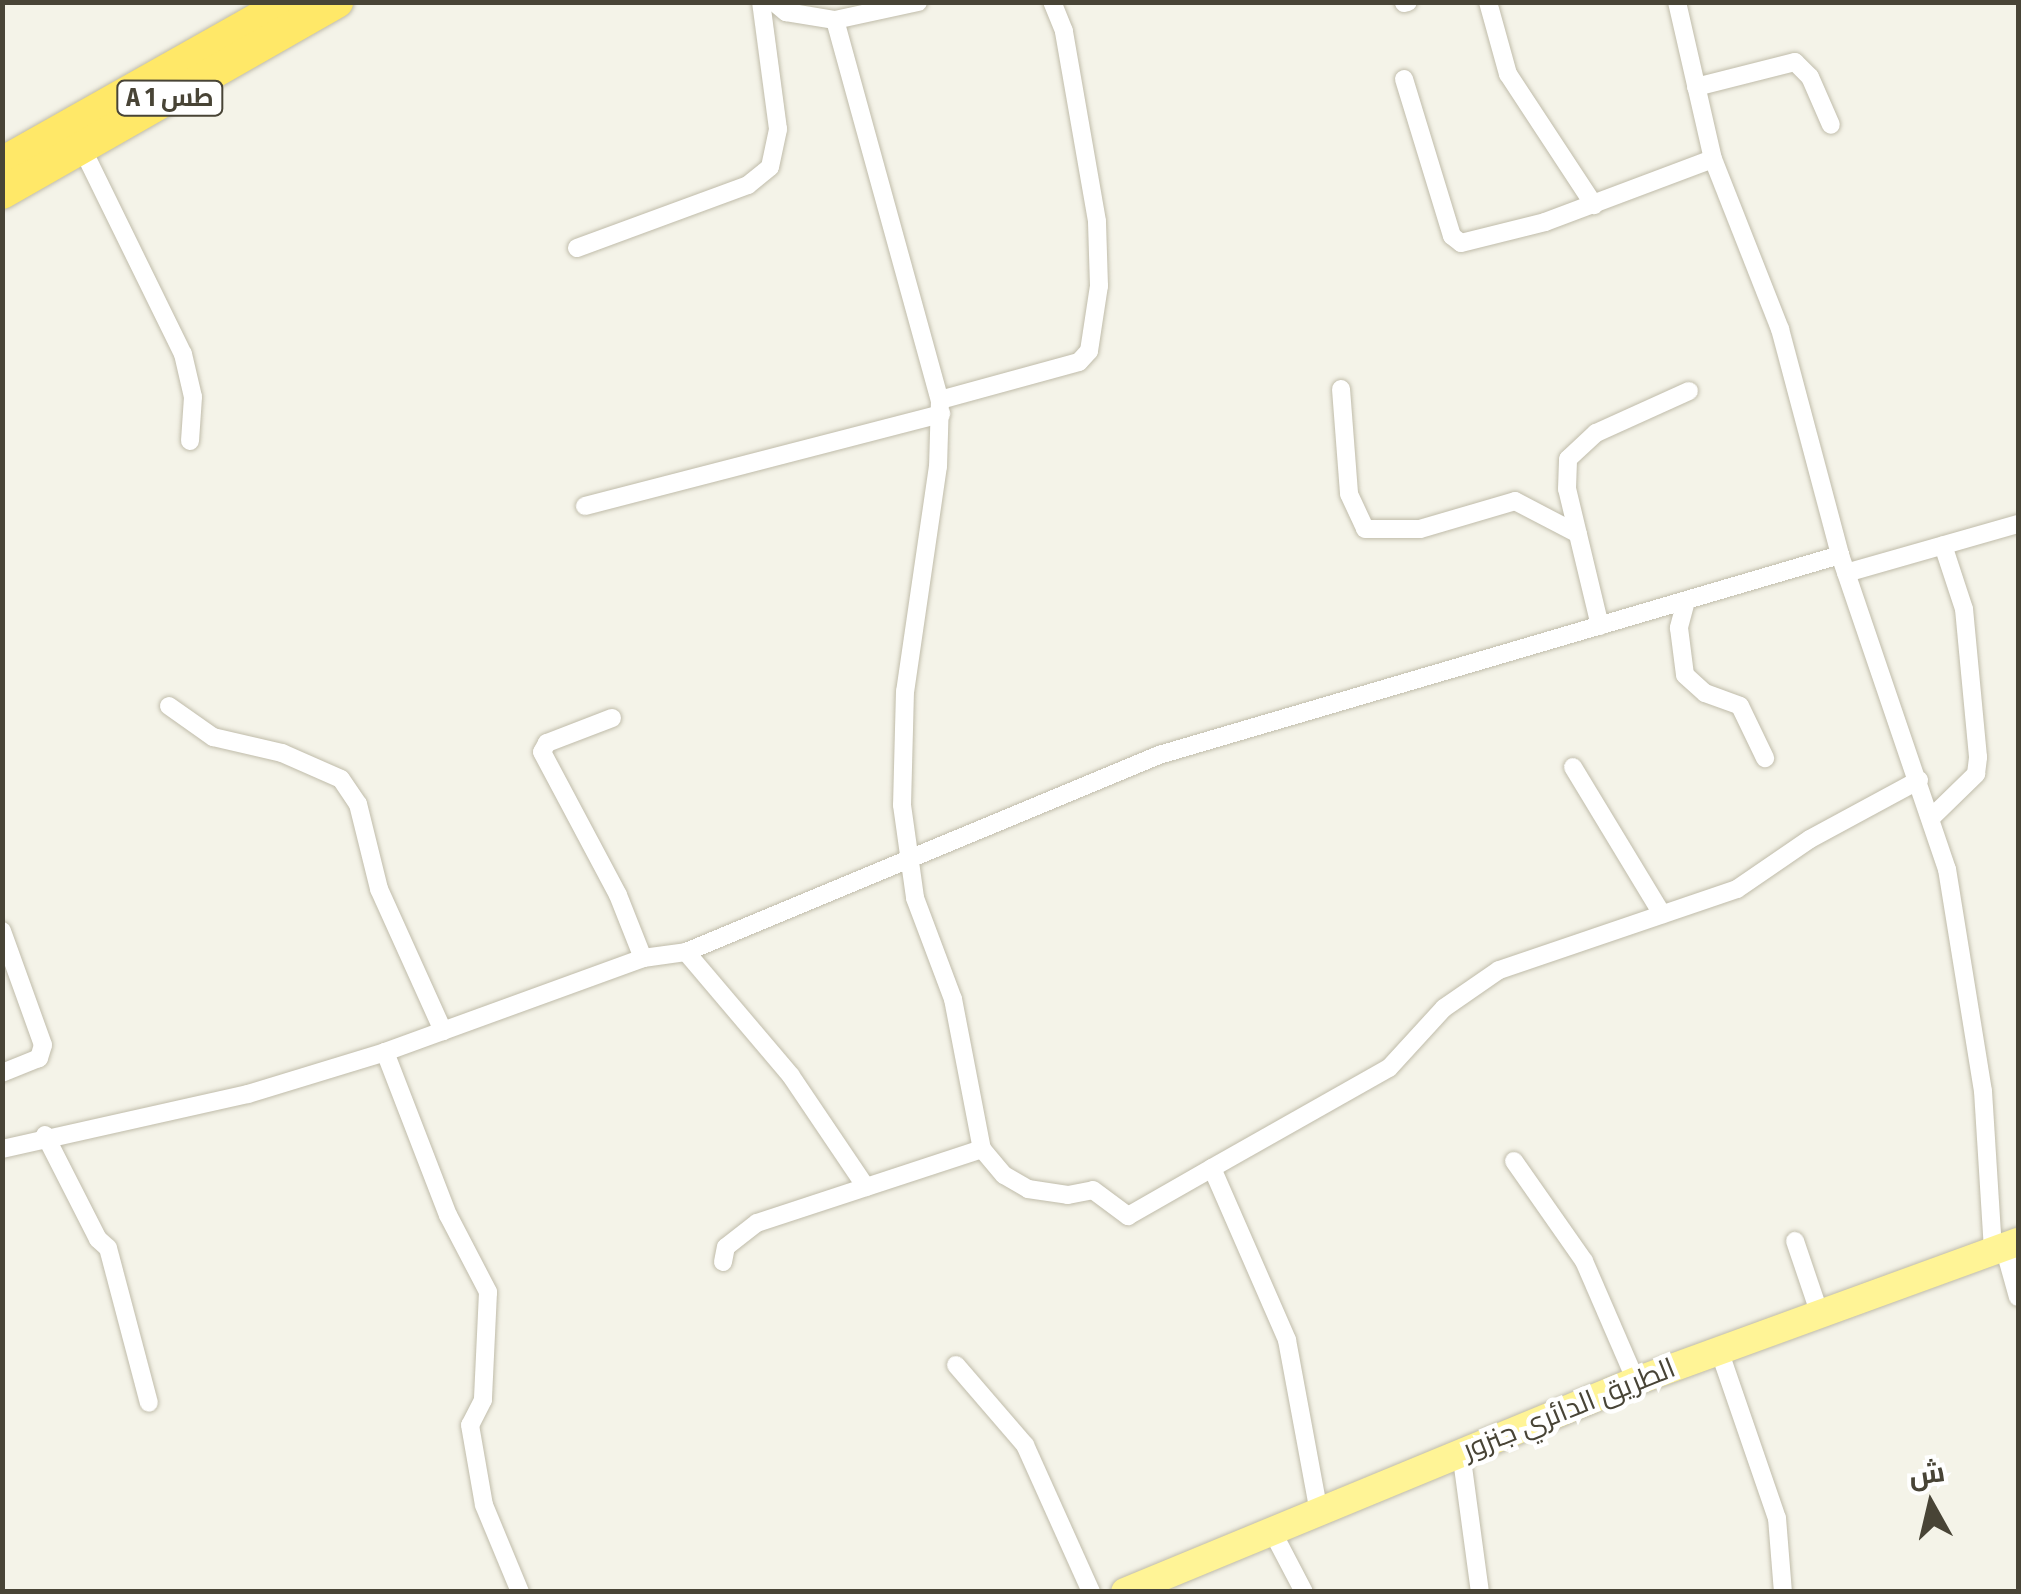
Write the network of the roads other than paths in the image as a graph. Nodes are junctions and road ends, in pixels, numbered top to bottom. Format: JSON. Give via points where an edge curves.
{"nodes":[{"id":1,"x":288,"y":2,"type":"edge"},
{"id":2,"x":337,"y":2,"type":"edge"},
{"id":3,"x":761,"y":2,"type":"edge"},
{"id":4,"x":774,"y":2,"type":"edge"},
{"id":5,"x":918,"y":2,"type":"edge"},
{"id":6,"x":1052,"y":2,"type":"edge"},
{"id":7,"x":1488,"y":2,"type":"edge"},
{"id":8,"x":1677,"y":2,"type":"edge"},
{"id":9,"x":835,"y":20,"type":"junction"},
{"id":10,"x":1404,"y":79,"type":"dead end"},
{"id":11,"x":1696,"y":86,"type":"junction"},
{"id":12,"x":1831,"y":125,"type":"dead end"},
{"id":13,"x":69,"y":141,"type":"junction"},
{"id":14,"x":2,"y":145,"type":"edge"},
{"id":15,"x":1712,"y":159,"type":"junction"},
{"id":16,"x":2,"y":164,"type":"edge"},
{"id":17,"x":2,"y":194,"type":"edge"},
{"id":18,"x":1594,"y":205,"type":"junction"},
{"id":19,"x":577,"y":248,"type":"dead end"},
{"id":20,"x":1340,"y":389,"type":"dead end"},
{"id":21,"x":1688,"y":391,"type":"dead end"},
{"id":22,"x":940,"y":407,"type":"junction"},
{"id":23,"x":190,"y":441,"type":"dead end"},
{"id":24,"x":585,"y":506,"type":"dead end"},
{"id":25,"x":2018,"y":524,"type":"edge"},
{"id":26,"x":1578,"y":534,"type":"junction"},
{"id":27,"x":1943,"y":545,"type":"junction"},
{"id":28,"x":1843,"y":564,"type":"junction"},
{"id":29,"x":1686,"y":600,"type":"junction"},
{"id":30,"x":1600,"y":626,"type":"junction"},
{"id":31,"x":169,"y":706,"type":"dead end"},
{"id":32,"x":612,"y":718,"type":"dead end"},
{"id":33,"x":1766,"y":758,"type":"dead end"},
{"id":34,"x":1572,"y":768,"type":"dead end"},
{"id":35,"x":1920,"y":780,"type":"junction"},
{"id":36,"x":1932,"y":817,"type":"junction"},
{"id":37,"x":908,"y":858,"type":"junction"},
{"id":38,"x":1662,"y":914,"type":"junction"},
{"id":39,"x":2,"y":931,"type":"edge"},
{"id":40,"x":686,"y":952,"type":"junction"},
{"id":41,"x":642,"y":958,"type":"junction"},
{"id":42,"x":442,"y":1031,"type":"junction"},
{"id":43,"x":386,"y":1052,"type":"junction"},
{"id":44,"x":2,"y":1073,"type":"edge"},
{"id":45,"x":46,"y":1135,"type":"junction"},
{"id":46,"x":2,"y":1149,"type":"edge"},
{"id":47,"x":982,"y":1149,"type":"junction"},
{"id":48,"x":1514,"y":1161,"type":"dead end"},
{"id":49,"x":1212,"y":1168,"type":"junction"},
{"id":50,"x":866,"y":1187,"type":"junction"},
{"id":51,"x":1796,"y":1241,"type":"dead end"},
{"id":52,"x":2005,"y":1247,"type":"edge"},
{"id":53,"x":723,"y":1262,"type":"dead end"},
{"id":54,"x":2018,"y":1297,"type":"edge"},
{"id":55,"x":1820,"y":1315,"type":"junction"},
{"id":56,"x":1719,"y":1350,"type":"junction"},
{"id":57,"x":956,"y":1365,"type":"dead end"},
{"id":58,"x":1636,"y":1382,"type":"junction"},
{"id":59,"x":149,"y":1403,"type":"dead end"},
{"id":60,"x":1461,"y":1452,"type":"junction"},
{"id":61,"x":1318,"y":1508,"type":"junction"},
{"id":62,"x":1270,"y":1529,"type":"junction"},
{"id":63,"x":520,"y":1592,"type":"edge"},
{"id":64,"x":1091,"y":1592,"type":"edge"},
{"id":65,"x":1125,"y":1592,"type":"edge"},
{"id":66,"x":1304,"y":1592,"type":"edge"},
{"id":67,"x":1480,"y":1592,"type":"edge"},
{"id":68,"x":1783,"y":1592,"type":"edge"}],
"edges":[{"from":1,"to":13,"type":"highway","number":"A 1 طس"},
{"from":2,"to":13,"type":"highway","number":"A 1 طس"},
{"from":3,"to":19,"type":"street","via":[[778,129],[770,167],[748,185]]},
{"from":4,"to":9,"type":"street","via":[[786,12]]},
{"from":5,"to":9,"type":"street"},
{"from":6,"to":22,"type":"street","via":[[1064,30],[1096,221],[1099,286],[1089,351],[1078,362]]},
{"from":7,"to":18,"type":"street","via":[[1508,74]]},
{"from":8,"to":11,"type":"street"},
{"from":9,"to":22,"type":"street"},
{"from":10,"to":18,"type":"street","via":[[1452,236],[1461,243]]},
{"from":11,"to":12,"type":"street","via":[[1795,62],[1810,77]]},
{"from":11,"to":15,"type":"street"},
{"from":13,"to":14,"type":"street"},
{"from":13,"to":16,"type":"highway","number":"A 1 طس"},
{"from":13,"to":17,"type":"highway","number":"A 1 طس"},
{"from":13,"to":23,"type":"street","via":[[183,354],[193,397]]},
{"from":15,"to":18,"type":"street"},
{"from":15,"to":28,"type":"street","via":[[1780,329]]},
{"from":20,"to":26,"type":"street","via":[[1349,494],[1364,529],[1420,530],[1514,501]]},
{"from":21,"to":26,"type":"street","via":[[1578,446],[1566,473]]},
{"from":22,"to":24,"type":"street"},
{"from":22,"to":37,"type":"street","via":[[905,691]]},
{"from":25,"to":27,"type":"street"},
{"from":26,"to":30,"type":"street"},
{"from":27,"to":28,"type":"street"},
{"from":27,"to":36,"type":"street","via":[[1964,608],[1978,757],[1976,774]]},
{"from":28,"to":29,"type":"street"},
{"from":28,"to":35,"type":"street"},
{"from":29,"to":30,"type":"street"},
{"from":29,"to":33,"type":"street","via":[[1678,639],[1685,676],[1705,693],[1740,706]]},
{"from":30,"to":37,"type":"street","via":[[1160,755]]},
{"from":31,"to":42,"type":"street","via":[[213,737],[282,752],[342,779],[358,804],[386,907]]},
{"from":32,"to":41,"type":"street","via":[[548,743],[542,752],[618,895]]},
{"from":34,"to":38,"type":"street"},
{"from":35,"to":36,"type":"street"},
{"from":35,"to":38,"type":"street","via":[[1810,839],[1737,888]]},
{"from":36,"to":52,"type":"street","via":[[1972,1000]]},
{"from":37,"to":40,"type":"street"},
{"from":37,"to":47,"type":"street","via":[[915,898],[954,999]]},
{"from":38,"to":49,"type":"street","via":[[1499,970],[1444,1008],[1389,1068]]},
{"from":39,"to":44,"type":"street","via":[[44,1045],[39,1058]]},
{"from":40,"to":41,"type":"street"},
{"from":40,"to":50,"type":"street","via":[[791,1076]]},
{"from":41,"to":42,"type":"street"},
{"from":42,"to":43,"type":"street"},
{"from":43,"to":45,"type":"street","via":[[248,1094]]},
{"from":43,"to":63,"type":"street","via":[[448,1215],[488,1292],[484,1400],[471,1436],[484,1505]]},
{"from":45,"to":46,"type":"street"},
{"from":45,"to":59,"type":"street","via":[[108,1248]]},
{"from":47,"to":49,"type":"street","via":[[1004,1175],[1028,1189],[1068,1195],[1093,1190],[1128,1216]]},
{"from":47,"to":50,"type":"street"},
{"from":48,"to":58,"type":"street","via":[[1584,1261]]},
{"from":49,"to":61,"type":"street","via":[[1287,1340]]},
{"from":50,"to":53,"type":"street","via":[[757,1223],[726,1247]]},
{"from":51,"to":55,"type":"street"},
{"from":52,"to":54,"type":"street"},
{"from":52,"to":55,"type":"main road","name":"الطريق الدائري جنزور"},
{"from":55,"to":56,"type":"main road","name":"الطريق الدائري جنزور"},
{"from":56,"to":58,"type":"main road","name":"الطريق الدائري جنزور"},
{"from":56,"to":68,"type":"street","via":[[1777,1518]]},
{"from":57,"to":64,"type":"street","via":[[1024,1444]]},
{"from":58,"to":60,"type":"main road","name":"الطريق الدائري جنزور"},
{"from":60,"to":61,"type":"main road","name":"الطريق الدائري جنزور"},
{"from":60,"to":67,"type":"street"},
{"from":61,"to":62,"type":"main road","name":"الطريق الدائري جنزور"},
{"from":62,"to":65,"type":"main road","name":"الطريق الدائري جنزور"},
{"from":62,"to":66,"type":"street"}]}
